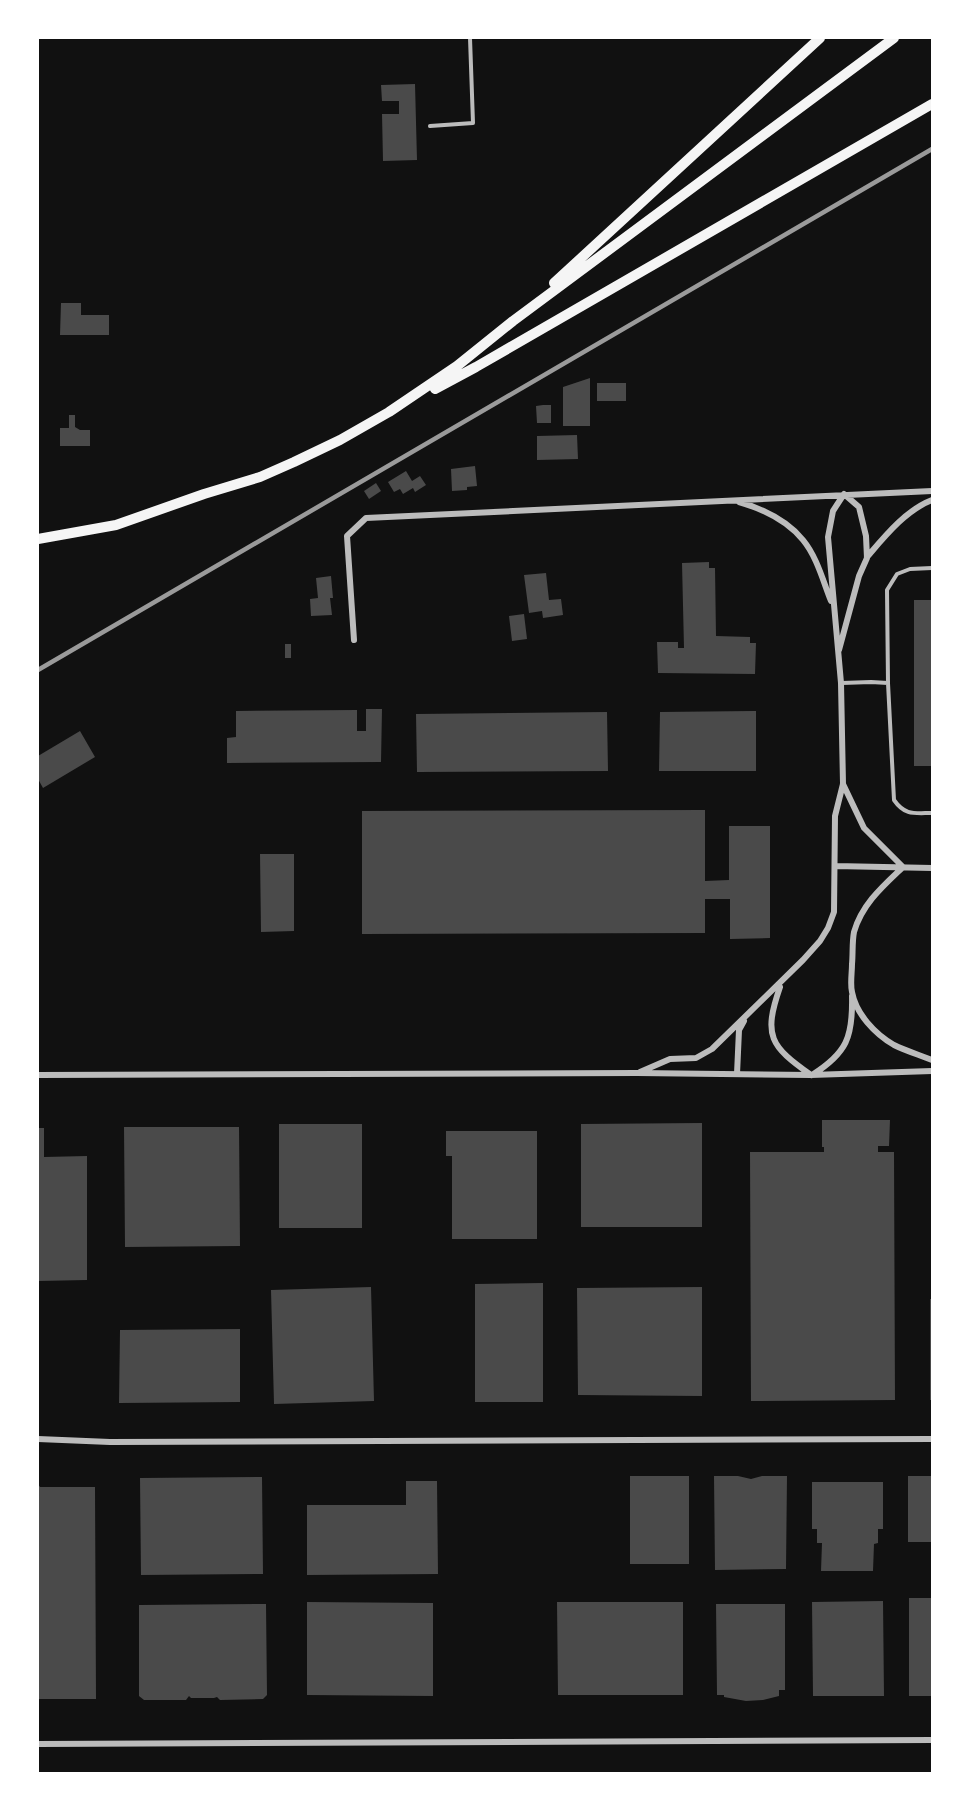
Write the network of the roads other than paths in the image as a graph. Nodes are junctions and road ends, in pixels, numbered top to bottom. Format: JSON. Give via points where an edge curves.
{"nodes":[{"id":1,"x":471,"y":38,"type":"edge"},
{"id":2,"x":820,"y":38,"type":"edge"},
{"id":3,"x":894,"y":38,"type":"edge"},
{"id":4,"x":933,"y":104,"type":"edge"},
{"id":5,"x":430,"y":126,"type":"dead end"},
{"id":6,"x":513,"y":321,"type":"junction"},
{"id":7,"x":389,"y":412,"type":"junction"},
{"id":8,"x":933,"y":491,"type":"edge"},
{"id":9,"x":844,"y":494,"type":"junction"},
{"id":10,"x":733,"y":500,"type":"junction"},
{"id":11,"x":933,"y":500,"type":"edge"},
{"id":12,"x":38,"y":539,"type":"edge"},
{"id":13,"x":867,"y":558,"type":"junction"},
{"id":14,"x":933,"y":568,"type":"edge"},
{"id":15,"x":834,"y":611,"type":"junction"},
{"id":16,"x":354,"y":640,"type":"dead end"},
{"id":17,"x":839,"y":651,"type":"junction"},
{"id":18,"x":841,"y":683,"type":"junction"},
{"id":19,"x":888,"y":683,"type":"junction"},
{"id":20,"x":843,"y":783,"type":"junction"},
{"id":21,"x":933,"y":813,"type":"edge"},
{"id":22,"x":835,"y":866,"type":"junction"},
{"id":23,"x":903,"y":867,"type":"junction"},
{"id":24,"x":933,"y":868,"type":"edge"},
{"id":25,"x":781,"y":983,"type":"junction"},
{"id":26,"x":851,"y":992,"type":"junction"},
{"id":27,"x":748,"y":1015,"type":"junction"},
{"id":28,"x":933,"y":1060,"type":"edge"},
{"id":29,"x":933,"y":1071,"type":"edge"},
{"id":30,"x":637,"y":1073,"type":"junction"},
{"id":31,"x":737,"y":1074,"type":"junction"},
{"id":32,"x":38,"y":1075,"type":"edge"},
{"id":33,"x":811,"y":1075,"type":"junction"},
{"id":34,"x":38,"y":1438,"type":"edge"},
{"id":35,"x":933,"y":1439,"type":"edge"},
{"id":36,"x":933,"y":1740,"type":"edge"},
{"id":37,"x":38,"y":1744,"type":"edge"}],
"edges":[{"from":1,"to":5,"type":"lane","via":[[473,123]]},
{"from":2,"to":6,"type":"main road"},
{"from":3,"to":6,"type":"main road"},
{"from":4,"to":7,"type":"main road","via":[[497,355]]},
{"from":6,"to":7,"type":"main road","via":[[457,366]]},
{"from":7,"to":12,"type":"main road","via":[[260,477],[116,525]]},
{"from":8,"to":9,"type":"street"},
{"from":9,"to":10,"type":"street"},
{"from":9,"to":13,"type":"street","via":[[860,507]]},
{"from":9,"to":15,"type":"street","via":[[833,511],[828,537]]},
{"from":10,"to":15,"type":"street","via":[[761,508],[803,540]]},
{"from":10,"to":16,"type":"street","via":[[366,518],[347,536]]},
{"from":11,"to":13,"type":"street","via":[[903,519]]},
{"from":13,"to":17,"type":"street"},
{"from":14,"to":19,"type":"lane","via":[[897,574],[887,590]]},
{"from":15,"to":17,"type":"street"},
{"from":17,"to":18,"type":"street"},
{"from":18,"to":19,"type":"lane"},
{"from":18,"to":20,"type":"street"},
{"from":19,"to":21,"type":"lane","via":[[894,800],[900,809],[910,813]]},
{"from":20,"to":22,"type":"street","via":[[835,816]]},
{"from":20,"to":23,"type":"street","via":[[864,828]]},
{"from":22,"to":23,"type":"street"},
{"from":22,"to":25,"type":"street","via":[[834,912],[828,928]]},
{"from":23,"to":24,"type":"street"},
{"from":23,"to":26,"type":"street","via":[[868,902],[859,918],[853,935]]},
{"from":25,"to":27,"type":"street"},
{"from":25,"to":33,"type":"street","via":[[771,1018],[774,1042]]},
{"from":26,"to":28,"type":"street","via":[[869,1025],[882,1036],[894,1045]]},
{"from":26,"to":33,"type":"street","via":[[850,1030],[840,1054]]},
{"from":27,"to":30,"type":"street","via":[[712,1049],[696,1058],[670,1059]]},
{"from":27,"to":31,"type":"street","via":[[739,1030]]},
{"from":29,"to":33,"type":"street"},
{"from":30,"to":31,"type":"street"},
{"from":30,"to":32,"type":"street"},
{"from":31,"to":33,"type":"street"},
{"from":34,"to":35,"type":"street","via":[[110,1442]]},
{"from":36,"to":37,"type":"street"}]}
